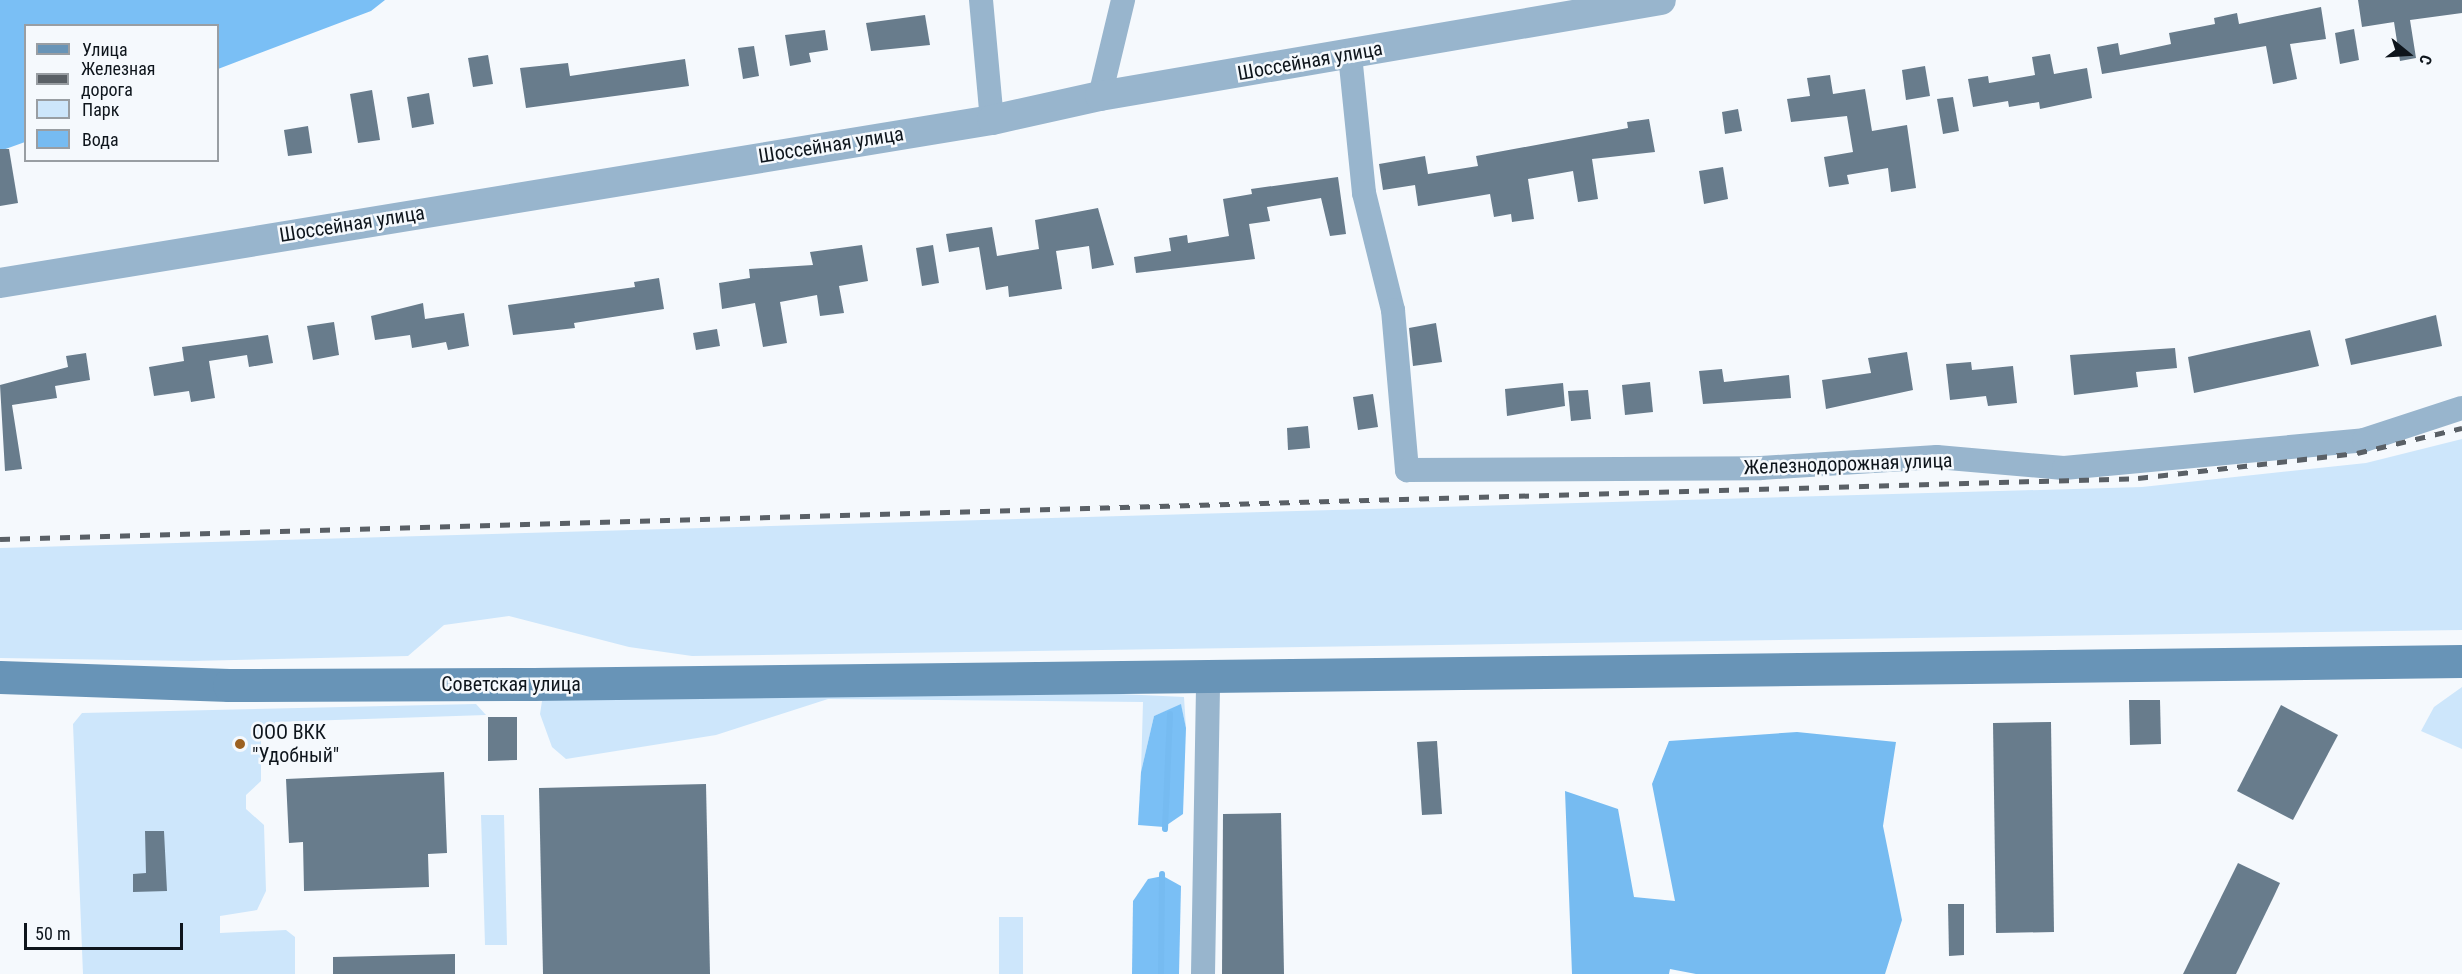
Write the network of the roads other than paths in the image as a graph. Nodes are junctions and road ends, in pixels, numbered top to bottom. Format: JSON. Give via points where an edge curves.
{"nodes":[{"id":1,"x":981,"y":0,"type":"edge"},
{"id":2,"x":1123,"y":0,"type":"edge"},
{"id":3,"x":1661,"y":0,"type":"edge"},
{"id":4,"x":1350,"y":55,"type":"junction"},
{"id":5,"x":1100,"y":96,"type":"junction"},
{"id":6,"x":992,"y":120,"type":"junction"},
{"id":7,"x":0,"y":283,"type":"edge"},
{"id":8,"x":2462,"y":408,"type":"edge"},
{"id":9,"x":2462,"y":661,"type":"edge"},
{"id":10,"x":1208,"y":675,"type":"junction"},
{"id":11,"x":0,"y":678,"type":"edge"},
{"id":12,"x":1203,"y":974,"type":"edge"}],
"edges":[{"from":1,"to":6,"type":"street"},
{"from":2,"to":5,"type":"street"},
{"from":3,"to":4,"type":"street","name":"Шоссейная улица"},
{"from":4,"to":5,"type":"street","name":"Шоссейная улица"},
{"from":4,"to":8,"type":"street","name":"Железнодорожная улица","via":[[1364,193],[1393,310],[1407,470],[1761,468],[1937,457],[2064,468],[2364,440]]},
{"from":5,"to":6,"type":"street","name":"Шоссейная улица"},
{"from":6,"to":7,"type":"street","name":"Шоссейная улица"},
{"from":9,"to":10,"type":"main road","name":"Советская улица"},
{"from":10,"to":11,"type":"main road","name":"Советская улица","via":[[252,685]]},
{"from":10,"to":12,"type":"street"}]}
